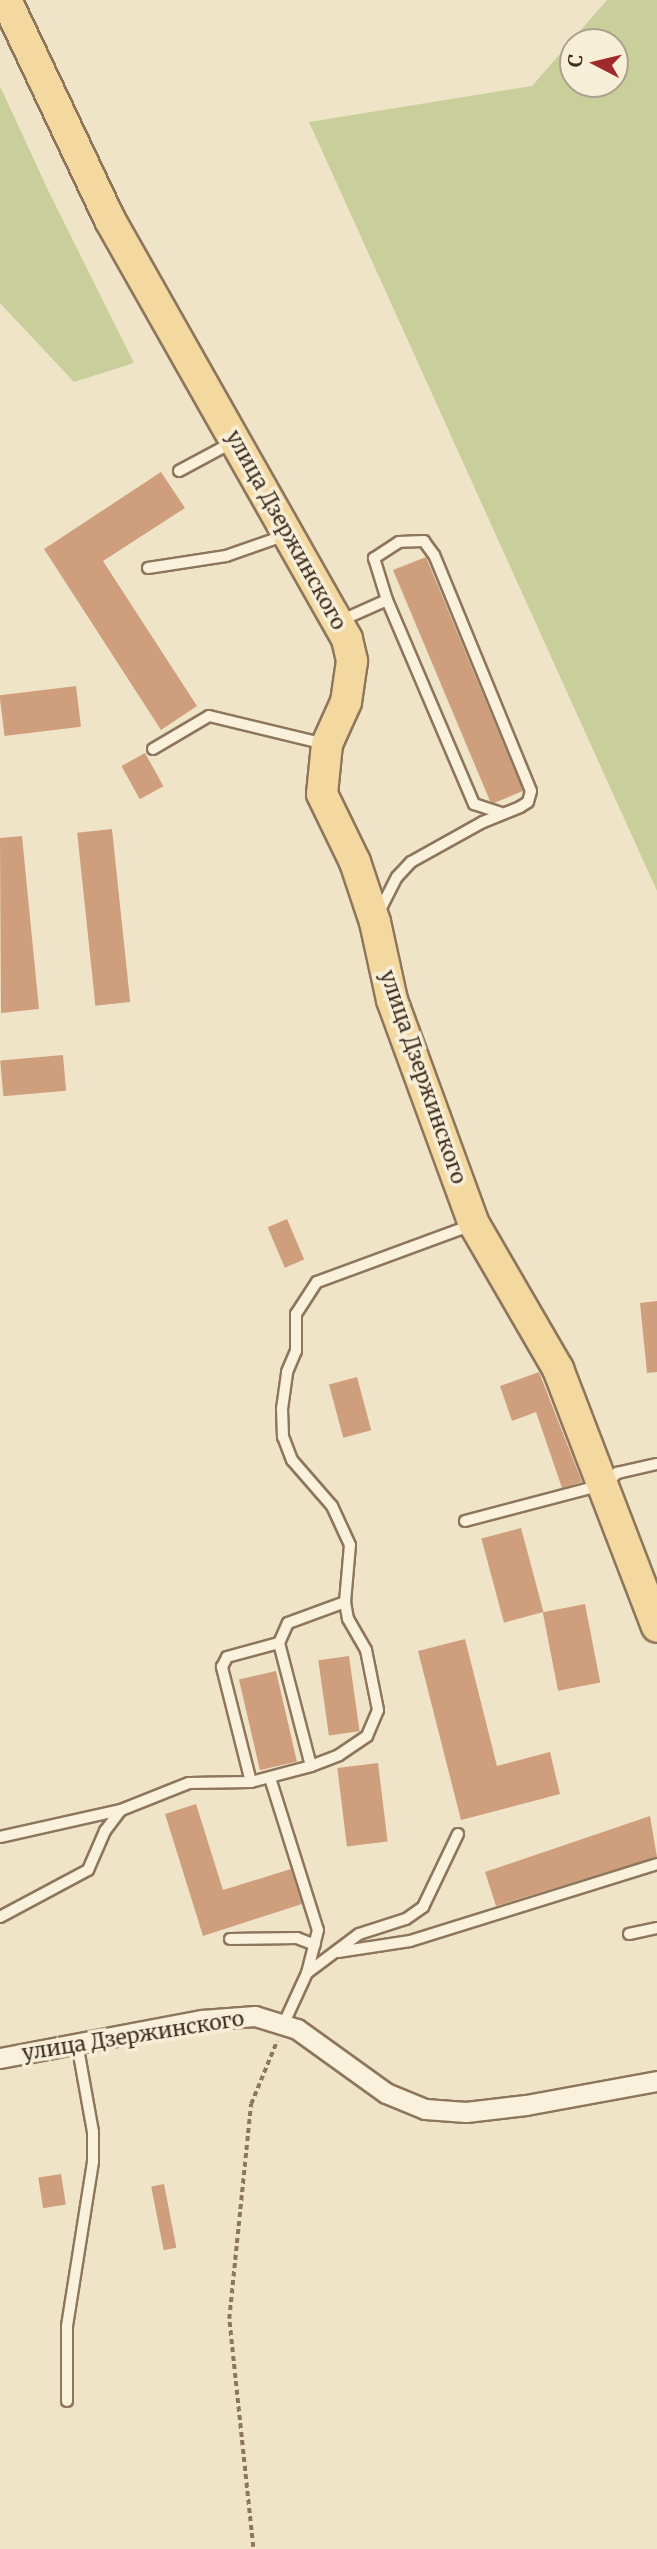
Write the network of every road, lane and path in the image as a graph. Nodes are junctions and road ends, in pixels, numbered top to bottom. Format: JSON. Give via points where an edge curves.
{"nodes":[{"id":1,"x":6,"y":0,"type":"edge"},
{"id":2,"x":236,"y":439,"type":"junction"},
{"id":3,"x":179,"y":471,"type":"dead end"},
{"id":4,"x":286,"y":535,"type":"junction"},
{"id":5,"x":148,"y":569,"type":"dead end"},
{"id":6,"x":387,"y":600,"type":"junction"},
{"id":7,"x":338,"y":622,"type":"junction"},
{"id":8,"x":327,"y":744,"type":"junction"},
{"id":9,"x":153,"y":749,"type":"dead end"},
{"id":10,"x":505,"y":814,"type":"junction"},
{"id":11,"x":375,"y":922,"type":"junction"},
{"id":12,"x":474,"y":1224,"type":"junction"},
{"id":13,"x":657,"y":1464,"type":"edge"},
{"id":14,"x":606,"y":1483,"type":"junction"},
{"id":15,"x":465,"y":1521,"type":"dead end"},
{"id":16,"x":345,"y":1602,"type":"junction"},
{"id":17,"x":657,"y":1627,"type":"edge"},
{"id":18,"x":279,"y":1643,"type":"junction"},
{"id":19,"x":310,"y":1766,"type":"junction"},
{"id":20,"x":270,"y":1778,"type":"junction"},
{"id":21,"x":251,"y":1782,"type":"junction"},
{"id":22,"x":121,"y":1810,"type":"junction"},
{"id":23,"x":458,"y":1834,"type":"dead end"},
{"id":24,"x":0,"y":1837,"type":"edge"},
{"id":25,"x":657,"y":1864,"type":"edge"},
{"id":26,"x":0,"y":1917,"type":"edge"},
{"id":27,"x":657,"y":1928,"type":"edge"},
{"id":28,"x":629,"y":1934,"type":"dead end"},
{"id":29,"x":230,"y":1939,"type":"dead end"},
{"id":30,"x":315,"y":1945,"type":"junction"},
{"id":31,"x":338,"y":1952,"type":"junction"},
{"id":32,"x":307,"y":1973,"type":"junction"},
{"id":33,"x":284,"y":2023,"type":"junction"},
{"id":34,"x":76,"y":2043,"type":"junction"},
{"id":35,"x":0,"y":2058,"type":"edge"},
{"id":36,"x":657,"y":2081,"type":"edge"},
{"id":37,"x":67,"y":2401,"type":"dead end"},
{"id":38,"x":253,"y":2547,"type":"edge"}],
"edges":[{"from":1,"to":2,"type":"main road","name":"улица Дзержинского","via":[[110,220]]},
{"from":2,"to":3,"type":"lane"},
{"from":2,"to":4,"type":"main road","name":"улица Дзержинского"},
{"from":4,"to":5,"type":"lane","via":[[226,556]]},
{"from":4,"to":7,"type":"main road","name":"улица Дзержинского"},
{"from":6,"to":7,"type":"lane"},
{"from":6,"to":10,"type":"lane","via":[[474,804]]},
{"from":6,"to":10,"type":"lane","via":[[374,558],[399,542],[424,541],[434,555],[527,775],[528,802]]},
{"from":7,"to":8,"type":"main road","name":"улица Дзержинского","via":[[352,661],[346,702]]},
{"from":8,"to":9,"type":"lane","via":[[209,716]]},
{"from":8,"to":11,"type":"main road","name":"улица Дзержинского","via":[[322,794],[355,862]]},
{"from":10,"to":11,"type":"lane","via":[[411,862],[397,877]]},
{"from":11,"to":12,"type":"main road","name":"улица Дзержинского","via":[[392,1000]]},
{"from":12,"to":14,"type":"main road","name":"улица Дзержинского","via":[[558,1369]]},
{"from":12,"to":16,"type":"lane","via":[[317,1282],[296,1314],[296,1351],[287,1372],[282,1409],[283,1437],[292,1460],[332,1506],[350,1545]]},
{"from":13,"to":14,"type":"lane","via":[[617,1473]]},
{"from":14,"to":15,"type":"lane"},
{"from":14,"to":17,"type":"main road","name":"улица Дзержинского"},
{"from":16,"to":18,"type":"lane","via":[[288,1623]]},
{"from":16,"to":19,"type":"lane","via":[[348,1619],[366,1650],[378,1710],[366,1736],[339,1755]]},
{"from":18,"to":19,"type":"lane"},
{"from":18,"to":21,"type":"lane","via":[[227,1657],[222,1667]]},
{"from":19,"to":20,"type":"lane"},
{"from":20,"to":21,"type":"lane"},
{"from":20,"to":30,"type":"lane","via":[[314,1908]]},
{"from":21,"to":22,"type":"lane","via":[[189,1783]]},
{"from":22,"to":24,"type":"lane"},
{"from":22,"to":26,"type":"lane","via":[[105,1831],[88,1870]]},
{"from":23,"to":31,"type":"lane","via":[[423,1907],[406,1919],[359,1934]]},
{"from":25,"to":31,"type":"lane","via":[[410,1941]]},
{"from":27,"to":28,"type":"lane"},
{"from":29,"to":30,"type":"lane","via":[[298,1938]]},
{"from":30,"to":32,"type":"lane"},
{"from":31,"to":32,"type":"lane"},
{"from":32,"to":33,"type":"lane"},
{"from":33,"to":34,"type":"street","name":"улица Дзержинского","via":[[235,2016]]},
{"from":33,"to":36,"type":"street","name":"улица Дзержинского","via":[[326,2046],[386,2093],[425,2109],[467,2112],[526,2105]]},
{"from":33,"to":38,"type":"path","via":[[251,2104],[229,2319]]},
{"from":34,"to":35,"type":"street","name":"улица Дзержинского"},
{"from":34,"to":37,"type":"lane","via":[[93,2132],[93,2162],[67,2326]]}]}
